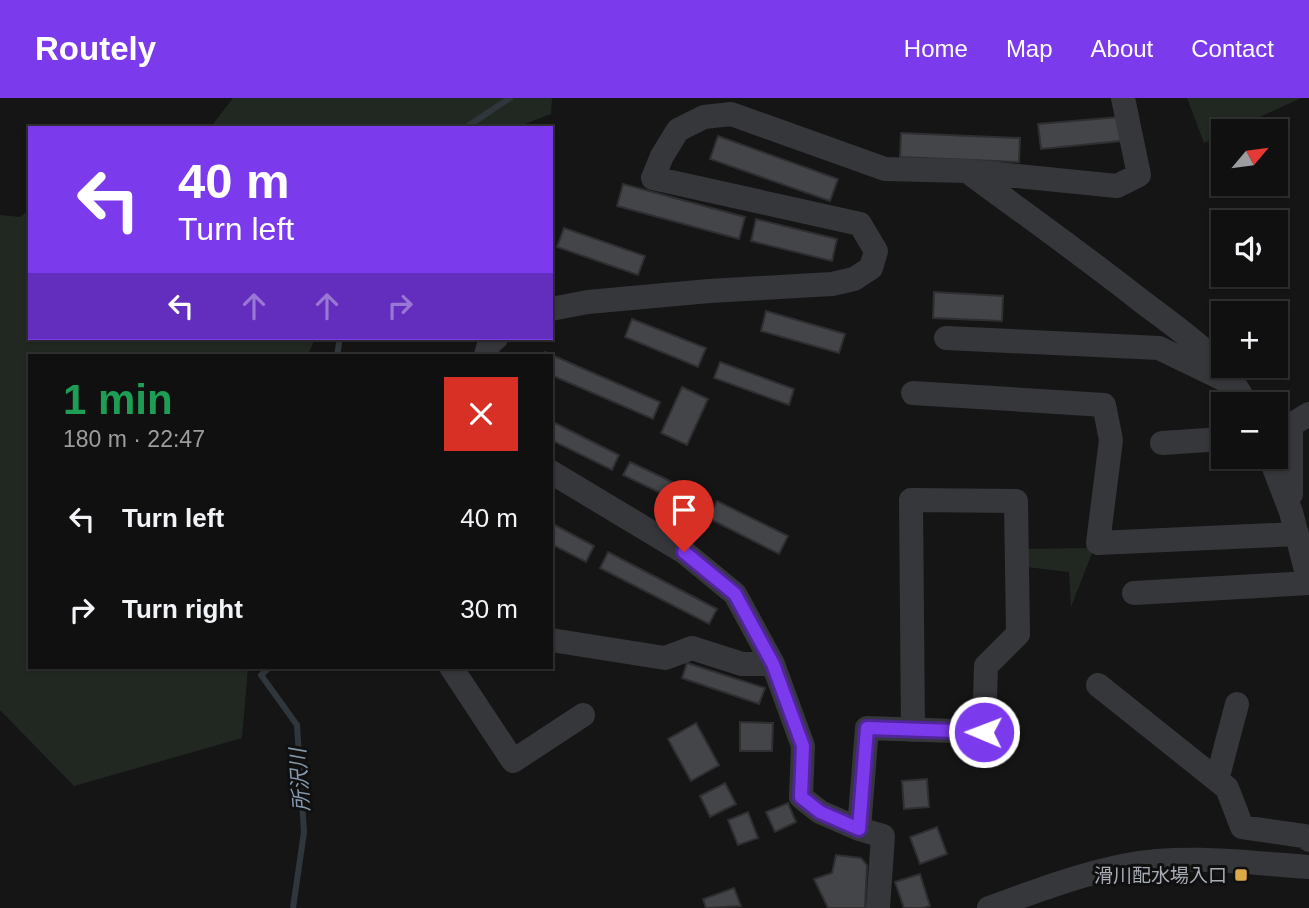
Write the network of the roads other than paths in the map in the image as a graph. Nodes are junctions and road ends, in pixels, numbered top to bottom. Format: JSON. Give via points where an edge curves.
{"nodes":[{"id":1,"x":705,"y":98,"type":"edge"},
{"id":2,"x":1123,"y":98,"type":"edge"},
{"id":3,"x":692,"y":123,"type":"junction"},
{"id":4,"x":967,"y":171,"type":"junction"},
{"id":5,"x":553,"y":309,"type":"edge"},
{"id":6,"x":946,"y":338,"type":"dead end"},
{"id":7,"x":1236,"y":392,"type":"edge"},
{"id":8,"x":1239,"y":392,"type":"edge"},
{"id":9,"x":913,"y":393,"type":"dead end"},
{"id":10,"x":1309,"y":414,"type":"edge"},
{"id":11,"x":1211,"y":440,"type":"edge"},
{"id":12,"x":1162,"y":443,"type":"dead end"},
{"id":13,"x":1274,"y":469,"type":"edge"},
{"id":14,"x":553,"y":473,"type":"edge"},
{"id":15,"x":1294,"y":523,"type":"junction"},
{"id":16,"x":1308,"y":572,"type":"edge"},
{"id":17,"x":1134,"y":593,"type":"dead end"},
{"id":18,"x":553,"y":640,"type":"edge"},
{"id":19,"x":773,"y":664,"type":"junction"},
{"id":20,"x":451,"y":669,"type":"edge"},
{"id":21,"x":1098,"y":685,"type":"dead end"},
{"id":22,"x":1237,"y":704,"type":"dead end"},
{"id":23,"x":583,"y":715,"type":"dead end"},
{"id":24,"x":912,"y":730,"type":"junction"},
{"id":25,"x":1217,"y":780,"type":"junction"},
{"id":26,"x":859,"y":829,"type":"junction"},
{"id":27,"x":1309,"y":840,"type":"edge"},
{"id":28,"x":1309,"y":867,"type":"edge"},
{"id":29,"x":878,"y":908,"type":"edge"},
{"id":30,"x":989,"y":908,"type":"edge"}],
"edges":[{"from":1,"to":3,"type":"street"},
{"from":2,"to":4,"type":"street","via":[[1139,175],[1117,186]]},
{"from":3,"to":4,"type":"street","via":[[731,114],[885,169]]},
{"from":3,"to":5,"type":"street","via":[[678,130],[653,178],[860,224],[876,251],[871,268],[832,285],[709,291]]},
{"from":4,"to":8,"type":"street","via":[[1211,355]]},
{"from":6,"to":7,"type":"street","via":[[1159,348]]},
{"from":9,"to":15,"type":"street","via":[[1104,405],[1111,440],[1098,543]]},
{"from":10,"to":15,"type":"street","via":[[1291,425]]},
{"from":11,"to":12,"type":"street"},
{"from":13,"to":15,"type":"street"},
{"from":14,"to":19,"type":"street","via":[[684,552],[735,594]]},
{"from":15,"to":16,"type":"street"},
{"from":16,"to":17,"type":"street"},
{"from":18,"to":19,"type":"street","via":[[665,658],[692,648],[742,664]]},
{"from":19,"to":26,"type":"street","via":[[803,746],[801,797],[820,812]]},
{"from":20,"to":23,"type":"street","via":[[513,761]]},
{"from":21,"to":25,"type":"street"},
{"from":22,"to":25,"type":"street"},
{"from":24,"to":24,"type":"street","via":[[984,732],[986,666],[1018,634],[1016,501],[911,500]]},
{"from":24,"to":26,"type":"street","via":[[867,728]]},
{"from":25,"to":27,"type":"street","via":[[1227,788],[1242,827]]},
{"from":26,"to":29,"type":"street","via":[[883,836]]},
{"from":28,"to":30,"type":"street","via":[[1180,860],[1128,865]]}]}
